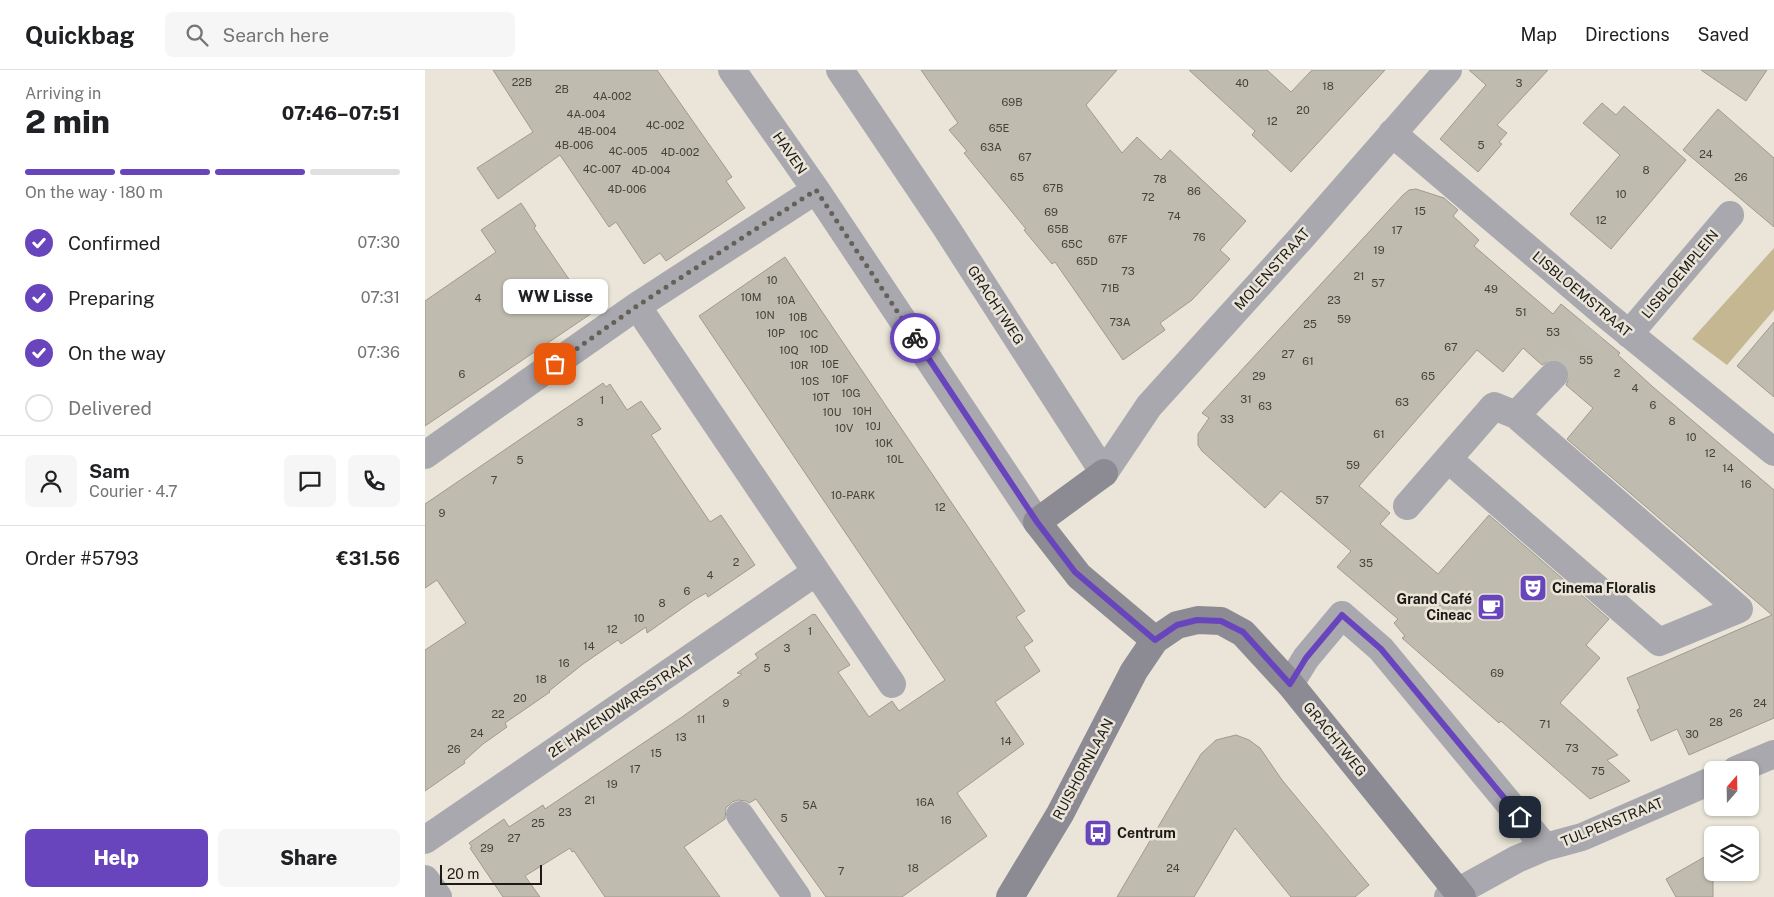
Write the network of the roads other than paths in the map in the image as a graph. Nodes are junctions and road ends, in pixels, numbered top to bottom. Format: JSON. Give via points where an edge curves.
{"nodes":[{"id":1,"x":732,"y":70,"type":"edge"},
{"id":2,"x":840,"y":70,"type":"edge"},
{"id":3,"x":1447,"y":70,"type":"edge"},
{"id":4,"x":1392,"y":133,"type":"junction"},
{"id":5,"x":816,"y":190,"type":"junction"},
{"id":6,"x":1730,"y":214,"type":"dead end"},
{"id":7,"x":637,"y":306,"type":"junction"},
{"id":8,"x":1629,"y":334,"type":"junction"},
{"id":9,"x":1554,"y":375,"type":"tunnel mouth"},
{"id":10,"x":1516,"y":415,"type":"junction"},
{"id":11,"x":1774,"y":452,"type":"edge"},
{"id":12,"x":425,"y":455,"type":"edge"},
{"id":13,"x":1448,"y":459,"type":"junction"},
{"id":14,"x":1103,"y":473,"type":"junction"},
{"id":15,"x":1407,"y":506,"type":"dead end"},
{"id":16,"x":1037,"y":522,"type":"junction"},
{"id":17,"x":816,"y":572,"type":"junction"},
{"id":18,"x":1155,"y":640,"type":"junction"},
{"id":19,"x":892,"y":684,"type":"dead end"},
{"id":20,"x":1290,"y":684,"type":"junction"},
{"id":21,"x":1774,"y":754,"type":"edge"},
{"id":22,"x":1757,"y":761,"type":"edge"},
{"id":23,"x":1704,"y":784,"type":"edge"},
{"id":24,"x":740,"y":816,"type":"dead end"},
{"id":25,"x":425,"y":840,"type":"edge"},
{"id":26,"x":1545,"y":847,"type":"junction"},
{"id":27,"x":425,"y":878,"type":"edge"},
{"id":28,"x":1456,"y":895,"type":"edge"},
{"id":29,"x":438,"y":897,"type":"edge"},
{"id":30,"x":797,"y":897,"type":"edge"},
{"id":31,"x":1010,"y":897,"type":"edge"}],
"edges":[{"from":1,"to":5,"type":"street","name":"HAVEN"},
{"from":2,"to":14,"type":"street","name":"GRACHTWEG","via":[[945,226]]},
{"from":3,"to":4,"type":"street","name":"MOLENSTRAAT"},
{"from":4,"to":8,"type":"street","name":"LISBLOEMSTRAAT","via":[[1599,322]]},
{"from":4,"to":14,"type":"street","name":"MOLENSTRAAT","via":[[1149,406]]},
{"from":5,"to":7,"type":"street"},
{"from":5,"to":16,"type":"street","name":"HAVEN"},
{"from":6,"to":8,"type":"street","name":"LISBLOEMPLEIN"},
{"from":7,"to":12,"type":"street"},
{"from":7,"to":17,"type":"street"},
{"from":8,"to":11,"type":"street","name":"LISBLOEMSTRAAT"},
{"from":9,"to":10,"type":"street"},
{"from":10,"to":13,"type":"street","via":[[1495,406]]},
{"from":10,"to":13,"type":"street","via":[[1739,609],[1659,642]]},
{"from":13,"to":15,"type":"street"},
{"from":14,"to":16,"type":"main road"},
{"from":16,"to":18,"type":"main road","name":"HAVEN","via":[[1079,576]]},
{"from":17,"to":19,"type":"street"},
{"from":17,"to":25,"type":"street","name":"2E HAVENDWARSSTRAAT"},
{"from":18,"to":20,"type":"main road","name":"GRACHTWEG","via":[[1177,625],[1197,620],[1221,621],[1243,632]]},
{"from":18,"to":31,"type":"main road","name":"RUISHORNLAAN","via":[[1133,671],[1060,814]]},
{"from":20,"to":26,"type":"street","via":[[1306,658],[1342,615],[1381,649]]},
{"from":20,"to":28,"type":"main road","name":"GRACHTWEG"},
{"from":21,"to":22,"type":"street"},
{"from":23,"to":26,"type":"street","name":"TULPENSTRAAT","via":[[1582,836]]},
{"from":24,"to":30,"type":"street"},
{"from":26,"to":28,"type":"street","name":"TULPENSTRAAT","via":[[1517,859]]},
{"from":27,"to":29,"type":"street"}]}
